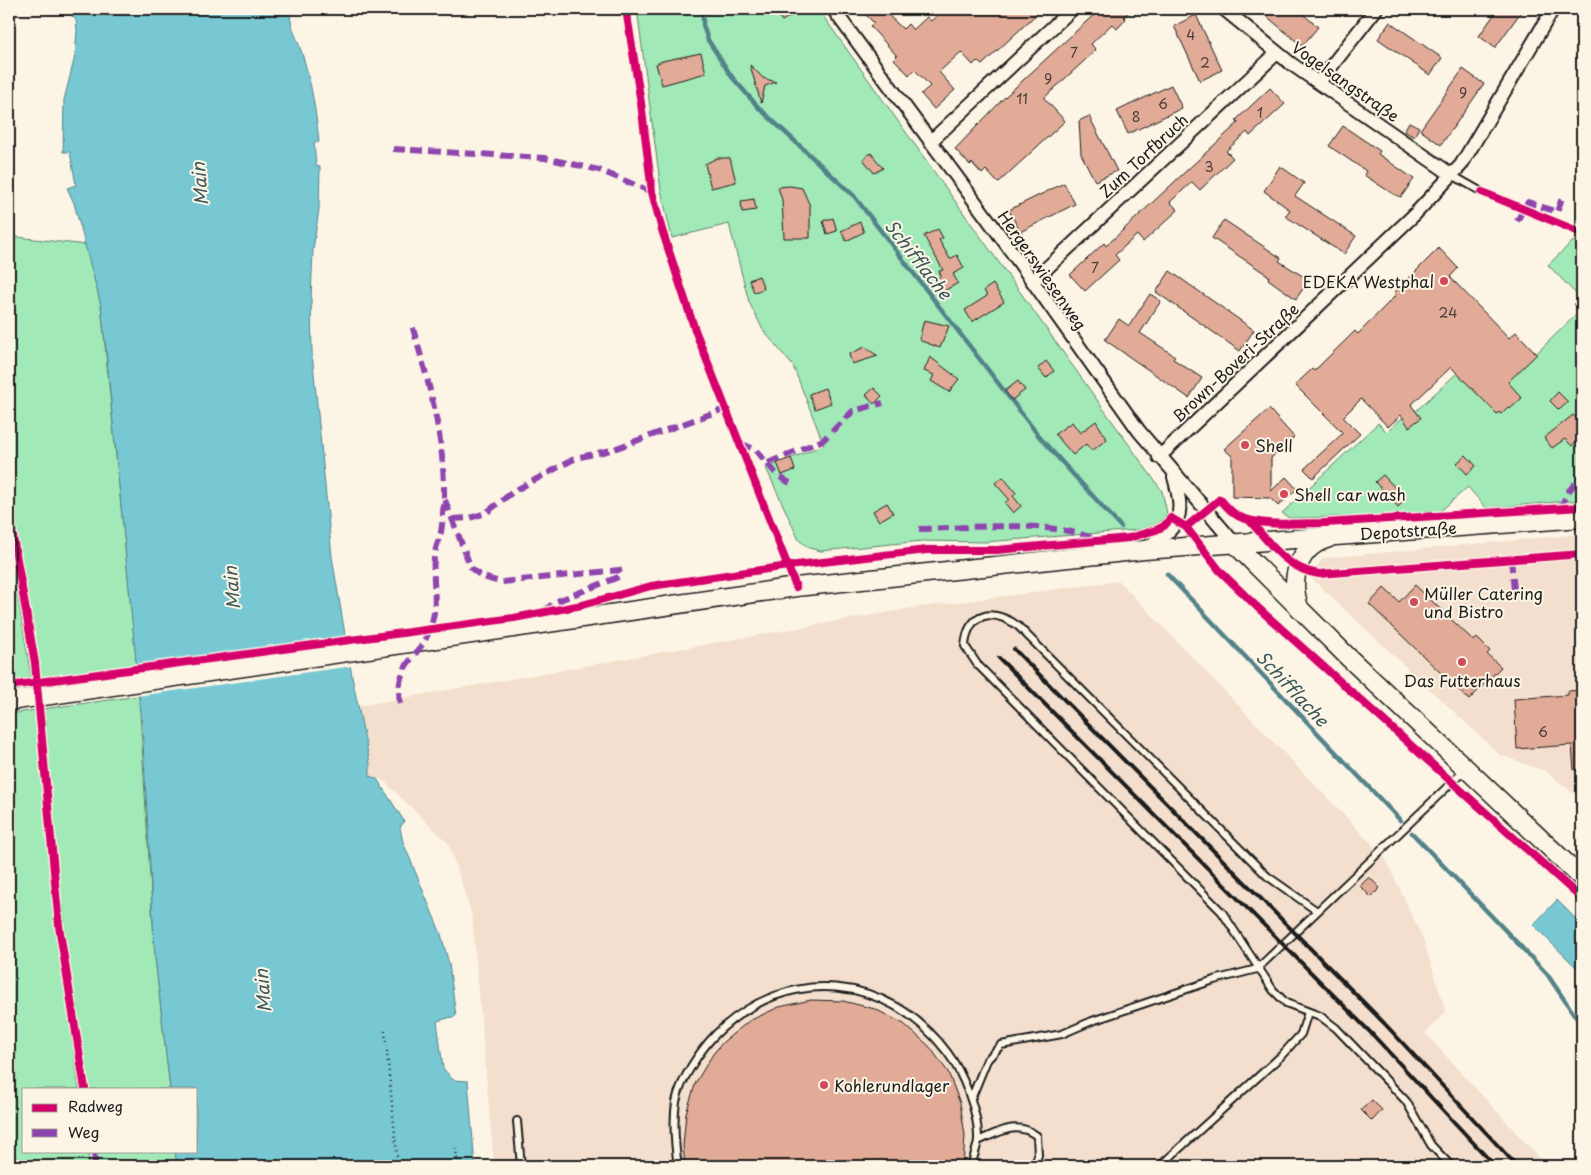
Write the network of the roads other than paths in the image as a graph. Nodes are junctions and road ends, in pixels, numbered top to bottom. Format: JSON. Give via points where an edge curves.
{"nodes":[{"id":1,"x":833,"y":9,"type":"edge"},
{"id":2,"x":1072,"y":9,"type":"edge"},
{"id":3,"x":1224,"y":9,"type":"edge"},
{"id":4,"x":1376,"y":9,"type":"edge"},
{"id":5,"x":1553,"y":9,"type":"edge"},
{"id":6,"x":1277,"y":53,"type":"junction"},
{"id":7,"x":1319,"y":82,"type":"junction"},
{"id":8,"x":930,"y":142,"type":"junction"},
{"id":9,"x":1452,"y":174,"type":"junction"},
{"id":10,"x":1482,"y":192,"type":"dead end"},
{"id":11,"x":1033,"y":281,"type":"junction"},
{"id":12,"x":1159,"y":457,"type":"junction"},
{"id":13,"x":1173,"y":472,"type":"junction"},
{"id":14,"x":1582,"y":518,"type":"edge"},
{"id":15,"x":1336,"y":536,"type":"junction"},
{"id":16,"x":1234,"y":543,"type":"junction"},
{"id":17,"x":1144,"y":550,"type":"junction"},
{"id":18,"x":1300,"y":610,"type":"junction"},
{"id":19,"x":9,"y":702,"type":"edge"},
{"id":20,"x":1466,"y":768,"type":"junction"},
{"id":21,"x":1582,"y":878,"type":"edge"},
{"id":22,"x":1317,"y":911,"type":"junction"},
{"id":23,"x":1257,"y":969,"type":"junction"},
{"id":24,"x":1308,"y":1012,"type":"junction"},
{"id":25,"x":971,"y":1099,"type":"junction"},
{"id":26,"x":517,"y":1121,"type":"dead end"},
{"id":27,"x":978,"y":1141,"type":"junction"},
{"id":28,"x":521,"y":1166,"type":"edge"},
{"id":29,"x":678,"y":1166,"type":"edge"},
{"id":30,"x":971,"y":1166,"type":"edge"},
{"id":31,"x":1035,"y":1166,"type":"edge"},
{"id":32,"x":1160,"y":1166,"type":"edge"},
{"id":33,"x":1451,"y":1166,"type":"edge"}],
"edges":[{"from":1,"to":8,"type":"street","name":"Hergerswiesenweg"},
{"from":2,"to":8,"type":"street"},
{"from":3,"to":6,"type":"street","name":"Vogelsangstraße"},
{"from":4,"to":7,"type":"street"},
{"from":5,"to":9,"type":"street","name":"Brown-Boveri-Straße","via":[[1471,148]]},
{"from":6,"to":7,"type":"street","name":"Vogelsangstraße"},
{"from":6,"to":11,"type":"street","name":"Zum Torfbruch"},
{"from":7,"to":9,"type":"street","name":"Vogelsangstraße"},
{"from":8,"to":11,"type":"street","name":"Hergerswiesenweg"},
{"from":9,"to":10,"type":"lane"},
{"from":9,"to":12,"type":"street","name":"Brown-Boveri-Straße","via":[[1414,215]]},
{"from":11,"to":12,"type":"street","name":"Hergerswiesenweg","via":[[1086,360]]},
{"from":12,"to":13,"type":"street","name":"Hergerswiesenweg"},
{"from":13,"to":16,"type":"street","name":"Hergerswiesenweg"},
{"from":13,"to":17,"type":"street","via":[[1180,518],[1167,534]]},
{"from":14,"to":15,"type":"main road","name":"Depotstraße"},
{"from":15,"to":16,"type":"main road","name":"Depotstraße"},
{"from":15,"to":18,"type":"main road","via":[[1312,546],[1297,567],[1294,589]]},
{"from":16,"to":17,"type":"main road","name":"Depotstraße"},
{"from":16,"to":18,"type":"main road"},
{"from":17,"to":19,"type":"main road","name":"Depotstraße","via":[[796,588]]},
{"from":18,"to":20,"type":"main road"},
{"from":20,"to":21,"type":"main road"},
{"from":20,"to":22,"type":"lane"},
{"from":22,"to":23,"type":"lane"},
{"from":22,"to":23,"type":"lane","via":[[1267,876],[1018,626],[1008,618],[985,616],[976,619],[970,626],[966,646],[976,664],[1222,912]]},
{"from":23,"to":24,"type":"lane","via":[[1286,1003]]},
{"from":23,"to":25,"type":"lane","via":[[1214,980],[1062,1034],[1001,1045],[987,1060]]},
{"from":24,"to":32,"type":"lane","via":[[1301,1034],[1281,1056]]},
{"from":24,"to":33,"type":"lane","via":[[1336,1028],[1406,1101],[1431,1145]]},
{"from":25,"to":27,"type":"lane"},
{"from":25,"to":29,"type":"lane","via":[[957,1066],[934,1034],[906,1011],[876,995],[842,986],[800,988],[763,1000],[730,1020],[703,1047],[676,1101]]},
{"from":26,"to":28,"type":"lane"},
{"from":27,"to":30,"type":"lane"},
{"from":27,"to":31,"type":"lane","via":[[1009,1128],[1027,1128],[1037,1136]]}]}
